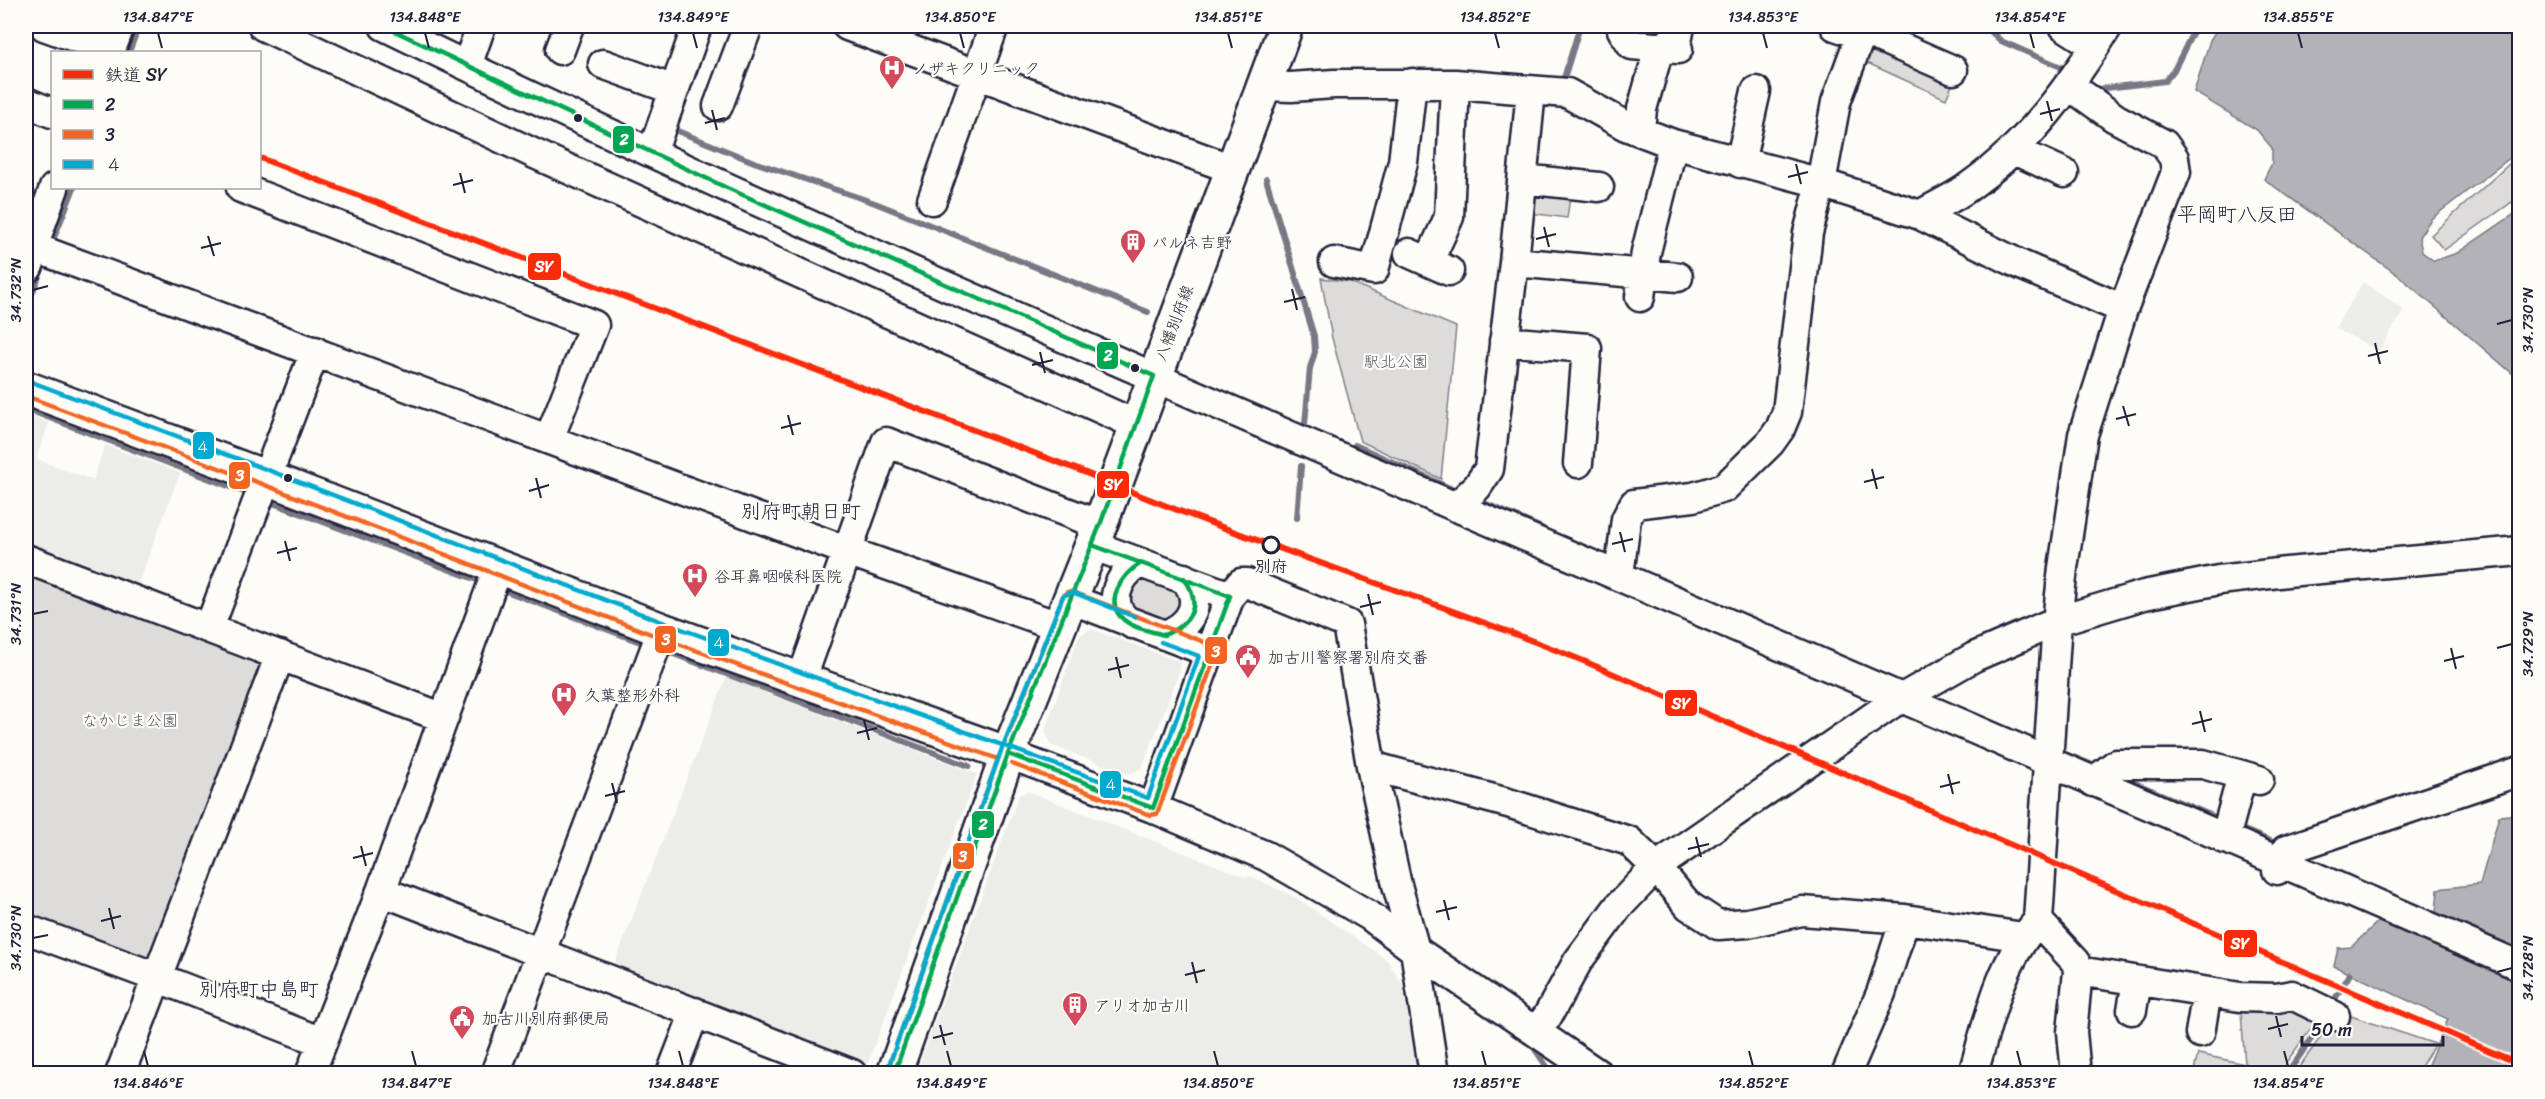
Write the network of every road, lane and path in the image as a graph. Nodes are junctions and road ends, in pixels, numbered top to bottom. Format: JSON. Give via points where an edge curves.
{"nodes":[{"id":1,"x":44,"y":26,"type":"edge"},
{"id":2,"x":263,"y":26,"type":"edge"},
{"id":3,"x":384,"y":26,"type":"edge"},
{"id":4,"x":481,"y":26,"type":"edge"},
{"id":5,"x":697,"y":26,"type":"edge"},
{"id":6,"x":748,"y":26,"type":"edge"},
{"id":7,"x":847,"y":26,"type":"edge"},
{"id":8,"x":993,"y":26,"type":"edge"},
{"id":9,"x":1286,"y":26,"type":"edge"},
{"id":10,"x":1623,"y":26,"type":"edge"},
{"id":11,"x":2064,"y":26,"type":"edge"},
{"id":12,"x":1857,"y":28,"type":"edge"},
{"id":13,"x":909,"y":36,"type":"edge"},
{"id":14,"x":2101,"y":36,"type":"edge"},
{"id":15,"x":1686,"y":37,"type":"edge"},
{"id":16,"x":114,"y":43,"type":"edge"},
{"id":17,"x":1659,"y":49,"type":"junction"},
{"id":18,"x":603,"y":64,"type":"dead end"},
{"id":19,"x":467,"y":66,"type":"junction"},
{"id":20,"x":1953,"y":70,"type":"dead end"},
{"id":21,"x":975,"y":73,"type":"junction"},
{"id":22,"x":1412,"y":83,"type":"junction"},
{"id":23,"x":1455,"y":84,"type":"junction"},
{"id":24,"x":1263,"y":86,"type":"junction"},
{"id":25,"x":2070,"y":86,"type":"junction"},
{"id":26,"x":674,"y":90,"type":"junction"},
{"id":27,"x":1532,"y":90,"type":"junction"},
{"id":28,"x":26,"y":102,"type":"edge"},
{"id":29,"x":1748,"y":104,"type":"dead end"},
{"id":30,"x":718,"y":106,"type":"dead end"},
{"id":31,"x":51,"y":113,"type":"edge"},
{"id":32,"x":1640,"y":131,"type":"junction"},
{"id":33,"x":1673,"y":144,"type":"junction"},
{"id":34,"x":2014,"y":150,"type":"junction"},
{"id":35,"x":652,"y":153,"type":"junction"},
{"id":36,"x":1740,"y":163,"type":"junction"},
{"id":37,"x":1232,"y":169,"type":"junction"},
{"id":38,"x":2064,"y":173,"type":"dead end"},
{"id":39,"x":1523,"y":179,"type":"junction"},
{"id":40,"x":1821,"y":183,"type":"junction"},
{"id":41,"x":943,"y":186,"type":"dead end"},
{"id":42,"x":1599,"y":187,"type":"dead end"},
{"id":43,"x":54,"y":189,"type":"edge"},
{"id":44,"x":243,"y":189,"type":"edge"},
{"id":45,"x":1920,"y":215,"type":"junction"},
{"id":46,"x":36,"y":253,"type":"edge"},
{"id":47,"x":1334,"y":262,"type":"dead end"},
{"id":48,"x":1429,"y":262,"type":"dead end"},
{"id":49,"x":1514,"y":262,"type":"junction"},
{"id":50,"x":1678,"y":277,"type":"dead end"},
{"id":51,"x":1642,"y":285,"type":"junction"},
{"id":52,"x":2123,"y":309,"type":"junction"},
{"id":53,"x":1504,"y":341,"type":"junction"},
{"id":54,"x":315,"y":351,"type":"junction"},
{"id":55,"x":1154,"y":376,"type":"junction"},
{"id":56,"x":26,"y":388,"type":"edge"},
{"id":57,"x":1137,"y":425,"type":"junction"},
{"id":58,"x":549,"y":439,"type":"junction"},
{"id":59,"x":1578,"y":463,"type":"dead end"},
{"id":60,"x":265,"y":477,"type":"junction"},
{"id":61,"x":1456,"y":507,"type":"junction"},
{"id":62,"x":1096,"y":535,"type":"junction"},
{"id":63,"x":847,"y":551,"type":"junction"},
{"id":64,"x":2520,"y":551,"type":"edge"},
{"id":65,"x":26,"y":559,"type":"edge"},
{"id":66,"x":1141,"y":563,"type":"junction"},
{"id":67,"x":1619,"y":576,"type":"junction"},
{"id":68,"x":1184,"y":578,"type":"junction"},
{"id":69,"x":493,"y":581,"type":"junction"},
{"id":70,"x":1230,"y":596,"type":"junction"},
{"id":71,"x":1064,"y":613,"type":"junction"},
{"id":72,"x":2057,"y":621,"type":"junction"},
{"id":73,"x":1132,"y":624,"type":"junction"},
{"id":74,"x":210,"y":628,"type":"junction"},
{"id":75,"x":1164,"y":635,"type":"junction"},
{"id":76,"x":657,"y":643,"type":"junction"},
{"id":77,"x":1209,"y":652,"type":"junction"},
{"id":78,"x":280,"y":655,"type":"junction"},
{"id":79,"x":801,"y":681,"type":"junction"},
{"id":80,"x":1903,"y":698,"type":"junction"},
{"id":81,"x":444,"y":718,"type":"junction"},
{"id":82,"x":1008,"y":754,"type":"junction"},
{"id":83,"x":2047,"y":762,"type":"junction"},
{"id":84,"x":1371,"y":766,"type":"junction"},
{"id":85,"x":2520,"y":771,"type":"edge"},
{"id":86,"x":2093,"y":782,"type":"junction"},
{"id":87,"x":1153,"y":808,"type":"junction"},
{"id":88,"x":2225,"y":839,"type":"junction"},
{"id":89,"x":2278,"y":866,"type":"junction"},
{"id":90,"x":1656,"y":867,"type":"junction"},
{"id":91,"x":381,"y":891,"type":"junction"},
{"id":92,"x":1905,"y":919,"type":"junction"},
{"id":93,"x":26,"y":929,"type":"edge"},
{"id":94,"x":2030,"y":929,"type":"junction"},
{"id":95,"x":1415,"y":950,"type":"junction"},
{"id":96,"x":541,"y":952,"type":"junction"},
{"id":97,"x":2520,"y":966,"type":"edge"},
{"id":98,"x":2078,"y":971,"type":"junction"},
{"id":99,"x":156,"y":977,"type":"junction"},
{"id":100,"x":2137,"y":981,"type":"junction"},
{"id":101,"x":2207,"y":992,"type":"junction"},
{"id":102,"x":2132,"y":1010,"type":"dead end"},
{"id":103,"x":695,"y":1012,"type":"junction"},
{"id":104,"x":2336,"y":1016,"type":"dead end"},
{"id":105,"x":1536,"y":1031,"type":"junction"},
{"id":106,"x":2200,"y":1033,"type":"dead end"},
{"id":107,"x":322,"y":1042,"type":"junction"},
{"id":108,"x":120,"y":1074,"type":"edge"},
{"id":109,"x":310,"y":1074,"type":"edge"},
{"id":110,"x":495,"y":1074,"type":"edge"},
{"id":111,"x":671,"y":1074,"type":"edge"},
{"id":112,"x":852,"y":1074,"type":"edge"},
{"id":113,"x":894,"y":1074,"type":"edge"},
{"id":114,"x":1434,"y":1074,"type":"edge"},
{"id":115,"x":1598,"y":1074,"type":"edge"},
{"id":116,"x":1846,"y":1074,"type":"edge"},
{"id":117,"x":1973,"y":1074,"type":"edge"},
{"id":118,"x":2076,"y":1074,"type":"edge"}],
"edges":[{"from":1,"to":16,"type":"street"},
{"from":2,"to":57,"type":"street","via":[[535,154]]},
{"from":3,"to":19,"type":"street"},
{"from":4,"to":19,"type":"street"},
{"from":5,"to":26,"type":"street"},
{"from":6,"to":30,"type":"street"},
{"from":7,"to":13,"type":"street"},
{"from":8,"to":21,"type":"street"},
{"from":9,"to":24,"type":"main road","name":"八幡別府線"},
{"from":10,"to":17,"type":"street","via":[[1632,45]]},
{"from":11,"to":14,"type":"street"},
{"from":12,"to":20,"type":"street"},
{"from":12,"to":40,"type":"street","via":[[1836,102]]},
{"from":13,"to":21,"type":"street"},
{"from":14,"to":25,"type":"street"},
{"from":15,"to":17,"type":"street"},
{"from":17,"to":32,"type":"street","via":[[1642,109]]},
{"from":18,"to":26,"type":"street"},
{"from":19,"to":35,"type":"street"},
{"from":21,"to":37,"type":"street"},
{"from":21,"to":41,"type":"street"},
{"from":22,"to":23,"type":"street"},
{"from":22,"to":24,"type":"street"},
{"from":22,"to":47,"type":"street","via":[[1403,162],[1374,270]]},
{"from":23,"to":27,"type":"street","via":[[1493,80]]},
{"from":23,"to":48,"type":"street","via":[[1449,217]]},
{"from":24,"to":37,"type":"main road","name":"八幡別府線"},
{"from":25,"to":34,"type":"street"},
{"from":25,"to":52,"type":"street","via":[[2115,118],[2164,144],[2174,158],[2176,172]]},
{"from":26,"to":35,"type":"street"},
{"from":27,"to":32,"type":"street","via":[[1567,93]]},
{"from":27,"to":39,"type":"street"},
{"from":28,"to":31,"type":"street"},
{"from":29,"to":36,"type":"street"},
{"from":32,"to":33,"type":"street"},
{"from":33,"to":36,"type":"street"},
{"from":33,"to":51,"type":"street","via":[[1646,252]]},
{"from":34,"to":38,"type":"street"},
{"from":34,"to":45,"type":"street","via":[[1970,187]]},
{"from":35,"to":55,"type":"street"},
{"from":36,"to":40,"type":"street"},
{"from":37,"to":55,"type":"main road","name":"八幡別府線"},
{"from":39,"to":42,"type":"street"},
{"from":39,"to":49,"type":"street"},
{"from":40,"to":45,"type":"street"},
{"from":40,"to":67,"type":"street","via":[[1808,233],[1787,412],[1780,429],[1724,488],[1693,497],[1634,504],[1626,519]]},
{"from":43,"to":46,"type":"street"},
{"from":44,"to":58,"type":"street","via":[[594,325]]},
{"from":45,"to":52,"type":"street"},
{"from":46,"to":54,"type":"street"},
{"from":49,"to":51,"type":"street"},
{"from":49,"to":53,"type":"street"},
{"from":50,"to":51,"type":"street"},
{"from":52,"to":72,"type":"street","via":[[2083,435]]},
{"from":53,"to":59,"type":"street","via":[[1587,348]]},
{"from":53,"to":61,"type":"street","via":[[1489,469]]},
{"from":54,"to":58,"type":"street"},
{"from":54,"to":60,"type":"street"},
{"from":55,"to":57,"type":"main road","name":"八幡別府線"},
{"from":55,"to":61,"type":"street"},
{"from":56,"to":60,"type":"main road"},
{"from":57,"to":62,"type":"main road","name":"八幡別府線"},
{"from":58,"to":63,"type":"street"},
{"from":60,"to":69,"type":"main road"},
{"from":60,"to":74,"type":"street"},
{"from":61,"to":67,"type":"street"},
{"from":62,"to":63,"type":"street","via":[[886,442]]},
{"from":62,"to":66,"type":"street"},
{"from":62,"to":71,"type":"main road","name":"八幡別府線"},
{"from":63,"to":71,"type":"street"},
{"from":63,"to":79,"type":"street"},
{"from":64,"to":72,"type":"street","via":[[2219,580],[2144,595]]},
{"from":65,"to":74,"type":"street"},
{"from":66,"to":68,"type":"street"},
{"from":66,"to":73,"type":"street","via":[[1125,572],[1116,596],[1116,608]]},
{"from":67,"to":80,"type":"street"},
{"from":68,"to":70,"type":"street"},
{"from":68,"to":75,"type":"street","via":[[1192,588],[1192,610],[1183,627]]},
{"from":69,"to":76,"type":"main road"},
{"from":69,"to":81,"type":"street"},
{"from":70,"to":77,"type":"street"},
{"from":70,"to":84,"type":"street","via":[[1241,583],[1247,583],[1347,624]]},
{"from":71,"to":73,"type":"street"},
{"from":71,"to":82,"type":"main road","name":"八幡別府線"},
{"from":72,"to":80,"type":"street","via":[[1974,657]]},
{"from":72,"to":83,"type":"street"},
{"from":73,"to":75,"type":"street"},
{"from":74,"to":78,"type":"street"},
{"from":75,"to":77,"type":"street"},
{"from":76,"to":79,"type":"main road"},
{"from":76,"to":96,"type":"street"},
{"from":77,"to":87,"type":"street"},
{"from":78,"to":81,"type":"street"},
{"from":78,"to":99,"type":"street"},
{"from":79,"to":82,"type":"main road"},
{"from":80,"to":83,"type":"street"},
{"from":80,"to":90,"type":"street"},
{"from":81,"to":91,"type":"street"},
{"from":82,"to":87,"type":"street"},
{"from":82,"to":113,"type":"main road","name":"八幡別府線"},
{"from":83,"to":86,"type":"street"},
{"from":83,"to":94,"type":"street"},
{"from":84,"to":90,"type":"street","via":[[1629,841]]},
{"from":84,"to":95,"type":"street"},
{"from":85,"to":89,"type":"street","via":[[2286,850]]},
{"from":86,"to":88,"type":"street"},
{"from":86,"to":88,"type":"street","via":[[2116,764],[2203,764],[2251,778]]},
{"from":87,"to":95,"type":"street","via":[[1275,861],[1370,916]]},
{"from":88,"to":89,"type":"street"},
{"from":89,"to":97,"type":"street"},
{"from":90,"to":92,"type":"street","via":[[1689,906],[1718,925],[1748,923],[1802,910]]},
{"from":90,"to":105,"type":"street","via":[[1618,908],[1578,961]]},
{"from":91,"to":96,"type":"street"},
{"from":91,"to":107,"type":"street"},
{"from":92,"to":94,"type":"street"},
{"from":92,"to":116,"type":"street","via":[[1881,993]]},
{"from":93,"to":99,"type":"street"},
{"from":94,"to":98,"type":"street","via":[[2076,962]]},
{"from":94,"to":117,"type":"street","via":[[1997,993]]},
{"from":95,"to":105,"type":"street"},
{"from":95,"to":114,"type":"street"},
{"from":96,"to":103,"type":"street"},
{"from":96,"to":110,"type":"street"},
{"from":98,"to":100,"type":"street"},
{"from":98,"to":118,"type":"street","via":[[2072,1032]]},
{"from":99,"to":107,"type":"street"},
{"from":99,"to":108,"type":"street"},
{"from":100,"to":101,"type":"street"},
{"from":100,"to":102,"type":"street"},
{"from":101,"to":104,"type":"street","via":[[2240,997],[2292,995]]},
{"from":101,"to":106,"type":"street"},
{"from":103,"to":111,"type":"street"},
{"from":103,"to":112,"type":"street"},
{"from":105,"to":115,"type":"street"},
{"from":107,"to":109,"type":"street"}]}
